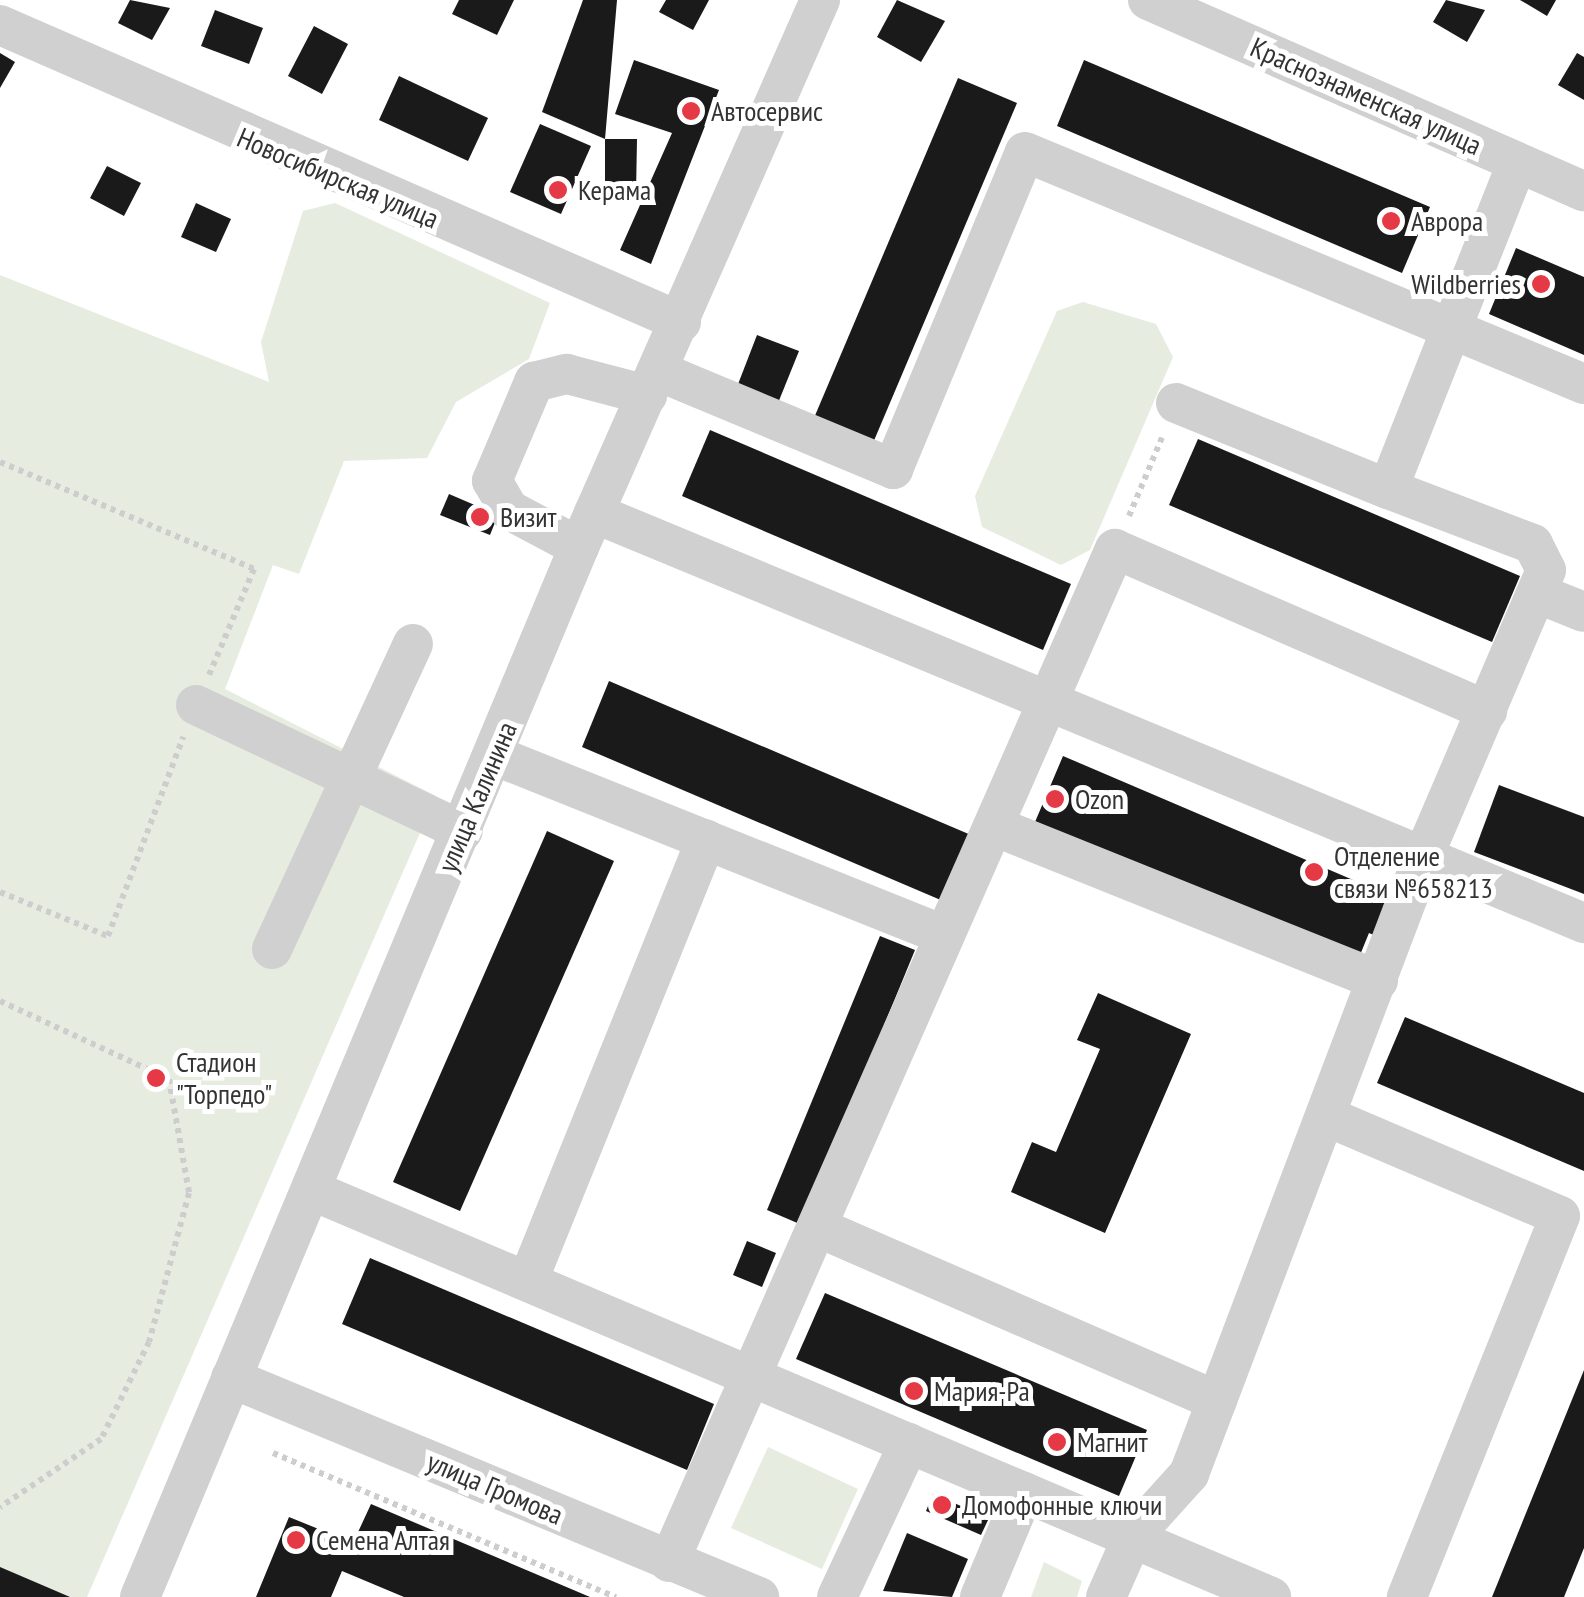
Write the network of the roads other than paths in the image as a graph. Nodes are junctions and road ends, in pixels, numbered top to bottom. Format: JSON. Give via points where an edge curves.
{"nodes":[{"id":1,"x":820,"y":0,"type":"edge"},
{"id":2,"x":1148,"y":0,"type":"edge"},
{"id":3,"x":0,"y":25,"type":"edge"},
{"id":4,"x":1517,"y":163,"type":"junction"},
{"id":5,"x":1584,"y":191,"type":"edge"},
{"id":6,"x":681,"y":322,"type":"junction"},
{"id":7,"x":1452,"y":327,"type":"junction"},
{"id":8,"x":653,"y":383,"type":"junction"},
{"id":9,"x":1584,"y":384,"type":"edge"},
{"id":10,"x":1176,"y":402,"type":"road end"},
{"id":11,"x":1388,"y":489,"type":"junction"},
{"id":12,"x":587,"y":530,"type":"junction"},
{"id":13,"x":1539,"y":594,"type":"junction"},
{"id":14,"x":1584,"y":612,"type":"edge"},
{"id":15,"x":413,"y":644,"type":"dead end"},
{"id":16,"x":1052,"y":703,"type":"junction"},
{"id":17,"x":196,"y":705,"type":"road end"},
{"id":18,"x":1488,"y":711,"type":"junction"},
{"id":19,"x":496,"y":756,"type":"junction"},
{"id":20,"x":350,"y":777,"type":"junction"},
{"id":21,"x":994,"y":826,"type":"junction"},
{"id":22,"x":463,"y":831,"type":"junction"},
{"id":23,"x":706,"y":839,"type":"junction"},
{"id":24,"x":1424,"y":857,"type":"junction"},
{"id":25,"x":1584,"y":922,"type":"edge"},
{"id":26,"x":944,"y":935,"type":"junction"},
{"id":27,"x":272,"y":949,"type":"dead end"},
{"id":28,"x":1378,"y":980,"type":"junction"},
{"id":29,"x":1328,"y":1117,"type":"junction"},
{"id":30,"x":311,"y":1190,"type":"junction"},
{"id":31,"x":1572,"y":1221,"type":"edge"},
{"id":32,"x":816,"y":1228,"type":"junction"},
{"id":33,"x":530,"y":1278,"type":"junction"},
{"id":34,"x":754,"y":1374,"type":"junction"},
{"id":35,"x":231,"y":1378,"type":"junction"},
{"id":36,"x":1218,"y":1401,"type":"junction"},
{"id":37,"x":909,"y":1443,"type":"junction"},
{"id":38,"x":1024,"y":1492,"type":"junction"},
{"id":39,"x":1132,"y":1539,"type":"junction"},
{"id":40,"x":669,"y":1562,"type":"junction"},
{"id":41,"x":714,"y":1590,"type":"edge"},
{"id":42,"x":140,"y":1597,"type":"edge"},
{"id":43,"x":759,"y":1597,"type":"edge"},
{"id":44,"x":837,"y":1597,"type":"edge"},
{"id":45,"x":980,"y":1597,"type":"edge"},
{"id":46,"x":1106,"y":1597,"type":"edge"},
{"id":47,"x":1271,"y":1597,"type":"edge"},
{"id":48,"x":1407,"y":1597,"type":"edge"}],
"edges":[{"from":1,"to":6,"type":"street","name":"улица Калинина"},
{"from":2,"to":4,"type":"street","name":"Краснознаменская улица"},
{"from":3,"to":6,"type":"street","name":"Новосибирская улица"},
{"from":4,"to":5,"type":"street","name":"Краснознаменская улица"},
{"from":4,"to":7,"type":"street"},
{"from":6,"to":8,"type":"street","name":"улица Калинина"},
{"from":7,"to":8,"type":"street","via":[[1025,152],[893,469]]},
{"from":7,"to":9,"type":"street"},
{"from":7,"to":11,"type":"street"},
{"from":8,"to":12,"type":"street","name":"улица Калинина"},
{"from":8,"to":12,"type":"street","via":[[566,374],[534,382],[492,480],[509,510]]},
{"from":10,"to":11,"type":"street"},
{"from":11,"to":13,"type":"street","via":[[1533,544],[1546,570]]},
{"from":12,"to":16,"type":"street"},
{"from":12,"to":19,"type":"street","name":"улица Калинина"},
{"from":13,"to":14,"type":"street"},
{"from":13,"to":18,"type":"street"},
{"from":15,"to":20,"type":"street"},
{"from":16,"to":18,"type":"street","via":[[1115,549]]},
{"from":16,"to":21,"type":"street"},
{"from":16,"to":24,"type":"street"},
{"from":17,"to":20,"type":"street"},
{"from":18,"to":24,"type":"street"},
{"from":19,"to":22,"type":"street","name":"улица Калинина"},
{"from":19,"to":23,"type":"street"},
{"from":20,"to":22,"type":"street"},
{"from":20,"to":27,"type":"street"},
{"from":21,"to":26,"type":"street"},
{"from":21,"to":28,"type":"street"},
{"from":22,"to":30,"type":"street","name":"улица Калинина"},
{"from":23,"to":26,"type":"street"},
{"from":23,"to":33,"type":"street"},
{"from":24,"to":25,"type":"street"},
{"from":24,"to":28,"type":"street"},
{"from":26,"to":32,"type":"street"},
{"from":28,"to":29,"type":"street"},
{"from":29,"to":31,"type":"street"},
{"from":29,"to":36,"type":"street"},
{"from":30,"to":33,"type":"street"},
{"from":30,"to":35,"type":"street","name":"улица Калинина"},
{"from":31,"to":48,"type":"street"},
{"from":32,"to":34,"type":"street"},
{"from":32,"to":36,"type":"street"},
{"from":33,"to":34,"type":"street"},
{"from":34,"to":37,"type":"street"},
{"from":34,"to":40,"type":"street"},
{"from":35,"to":40,"type":"street","name":"улица Громова"},
{"from":35,"to":42,"type":"street","name":"улица Калинина"},
{"from":36,"to":39,"type":"street","via":[[1189,1474]]},
{"from":37,"to":38,"type":"street"},
{"from":37,"to":44,"type":"street"},
{"from":38,"to":39,"type":"street"},
{"from":38,"to":45,"type":"street"},
{"from":39,"to":46,"type":"street"},
{"from":39,"to":47,"type":"street"},
{"from":40,"to":41,"type":"street","name":"улица Громова"},
{"from":41,"to":43,"type":"street","name":"улица Громова"}]}
